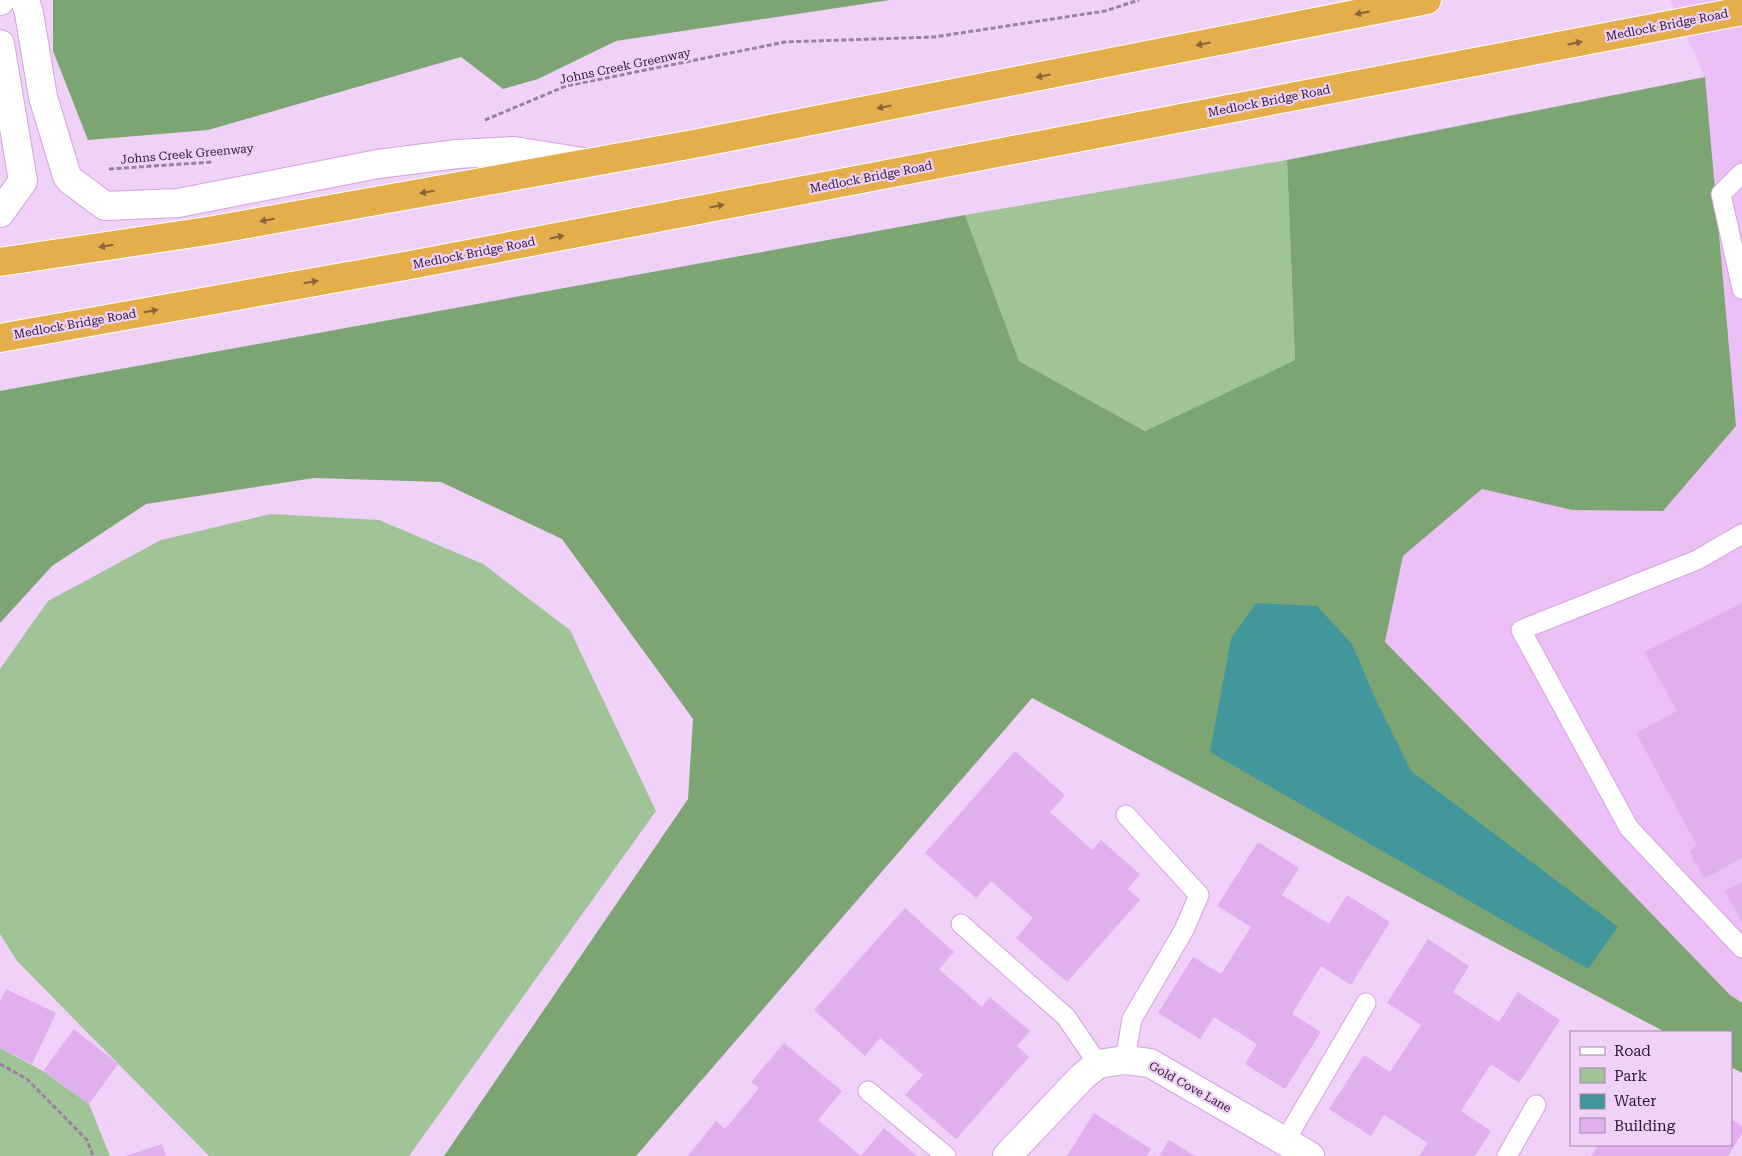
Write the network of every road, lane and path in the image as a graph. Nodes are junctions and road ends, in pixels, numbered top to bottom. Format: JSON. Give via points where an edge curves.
{"nodes":[{"id":1,"x":25,"y":0,"type":"edge"},
{"id":2,"x":1139,"y":0,"type":"edge"},
{"id":3,"x":1427,"y":0,"type":"edge"},
{"id":4,"x":1742,"y":11,"type":"edge"},
{"id":5,"x":0,"y":44,"type":"edge"},
{"id":6,"x":484,"y":120,"type":"dead end"},
{"id":7,"x":218,"y":162,"type":"dead end"},
{"id":8,"x":590,"y":163,"type":"junction"},
{"id":9,"x":1742,"y":173,"type":"edge"},
{"id":10,"x":67,"y":176,"type":"junction"},
{"id":11,"x":0,"y":214,"type":"edge"},
{"id":12,"x":0,"y":262,"type":"edge"},
{"id":13,"x":1742,"y":290,"type":"edge"},
{"id":14,"x":0,"y":338,"type":"edge"},
{"id":15,"x":1742,"y":534,"type":"edge"},
{"id":16,"x":1126,"y":815,"type":"dead end"},
{"id":17,"x":961,"y":924,"type":"dead end"},
{"id":18,"x":1742,"y":948,"type":"edge"},
{"id":19,"x":1366,"y":1003,"type":"dead end"},
{"id":20,"x":1125,"y":1060,"type":"junction"},
{"id":21,"x":0,"y":1064,"type":"edge"},
{"id":22,"x":1098,"y":1064,"type":"junction"},
{"id":23,"x":868,"y":1091,"type":"dead end"},
{"id":24,"x":1536,"y":1105,"type":"dead end"},
{"id":25,"x":1285,"y":1141,"type":"junction"},
{"id":26,"x":93,"y":1156,"type":"edge"},
{"id":27,"x":946,"y":1156,"type":"edge"},
{"id":28,"x":1007,"y":1156,"type":"edge"},
{"id":29,"x":1310,"y":1156,"type":"edge"},
{"id":30,"x":1506,"y":1156,"type":"edge"}],
"edges":[{"from":1,"to":10,"type":"street","via":[[43,96]]},
{"from":2,"to":6,"type":"path","name":"Johns Creek Greenway","via":[[1105,12],[934,37],[784,42],[566,86]]},
{"from":3,"to":8,"type":"highway","one_way":true},
{"from":14,"to":4,"type":"highway","name":"Medlock Bridge Road","one_way":true,"via":[[405,266]]},
{"from":5,"to":11,"type":"street","via":[[23,181]]},
{"from":7,"to":10,"type":"path","name":"Johns Creek Greenway","via":[[90,170]]},
{"from":8,"to":10,"type":"street","via":[[514,151],[456,154],[378,164],[178,203],[105,206]]},
{"from":8,"to":12,"type":"highway","one_way":true,"via":[[214,230]]},
{"from":9,"to":13,"type":"lane","via":[[1721,194]]},
{"from":15,"to":18,"type":"lane","via":[[1697,560],[1521,630],[1629,828]]},
{"from":16,"to":20,"type":"lane","via":[[1199,895],[1184,930],[1132,1019]]},
{"from":17,"to":22,"type":"lane","via":[[1066,1017]]},
{"from":19,"to":25,"type":"lane"},
{"from":20,"to":22,"type":"street","name":"Gold Cove Lane"},
{"from":20,"to":25,"type":"street","name":"Gold Cove Lane","via":[[1150,1063]]},
{"from":21,"to":26,"type":"path","via":[[27,1079],[87,1140]]},
{"from":22,"to":28,"type":"street"},
{"from":23,"to":27,"type":"lane"},
{"from":24,"to":30,"type":"lane"},
{"from":25,"to":29,"type":"street","name":"Gold Cove Lane"}]}
